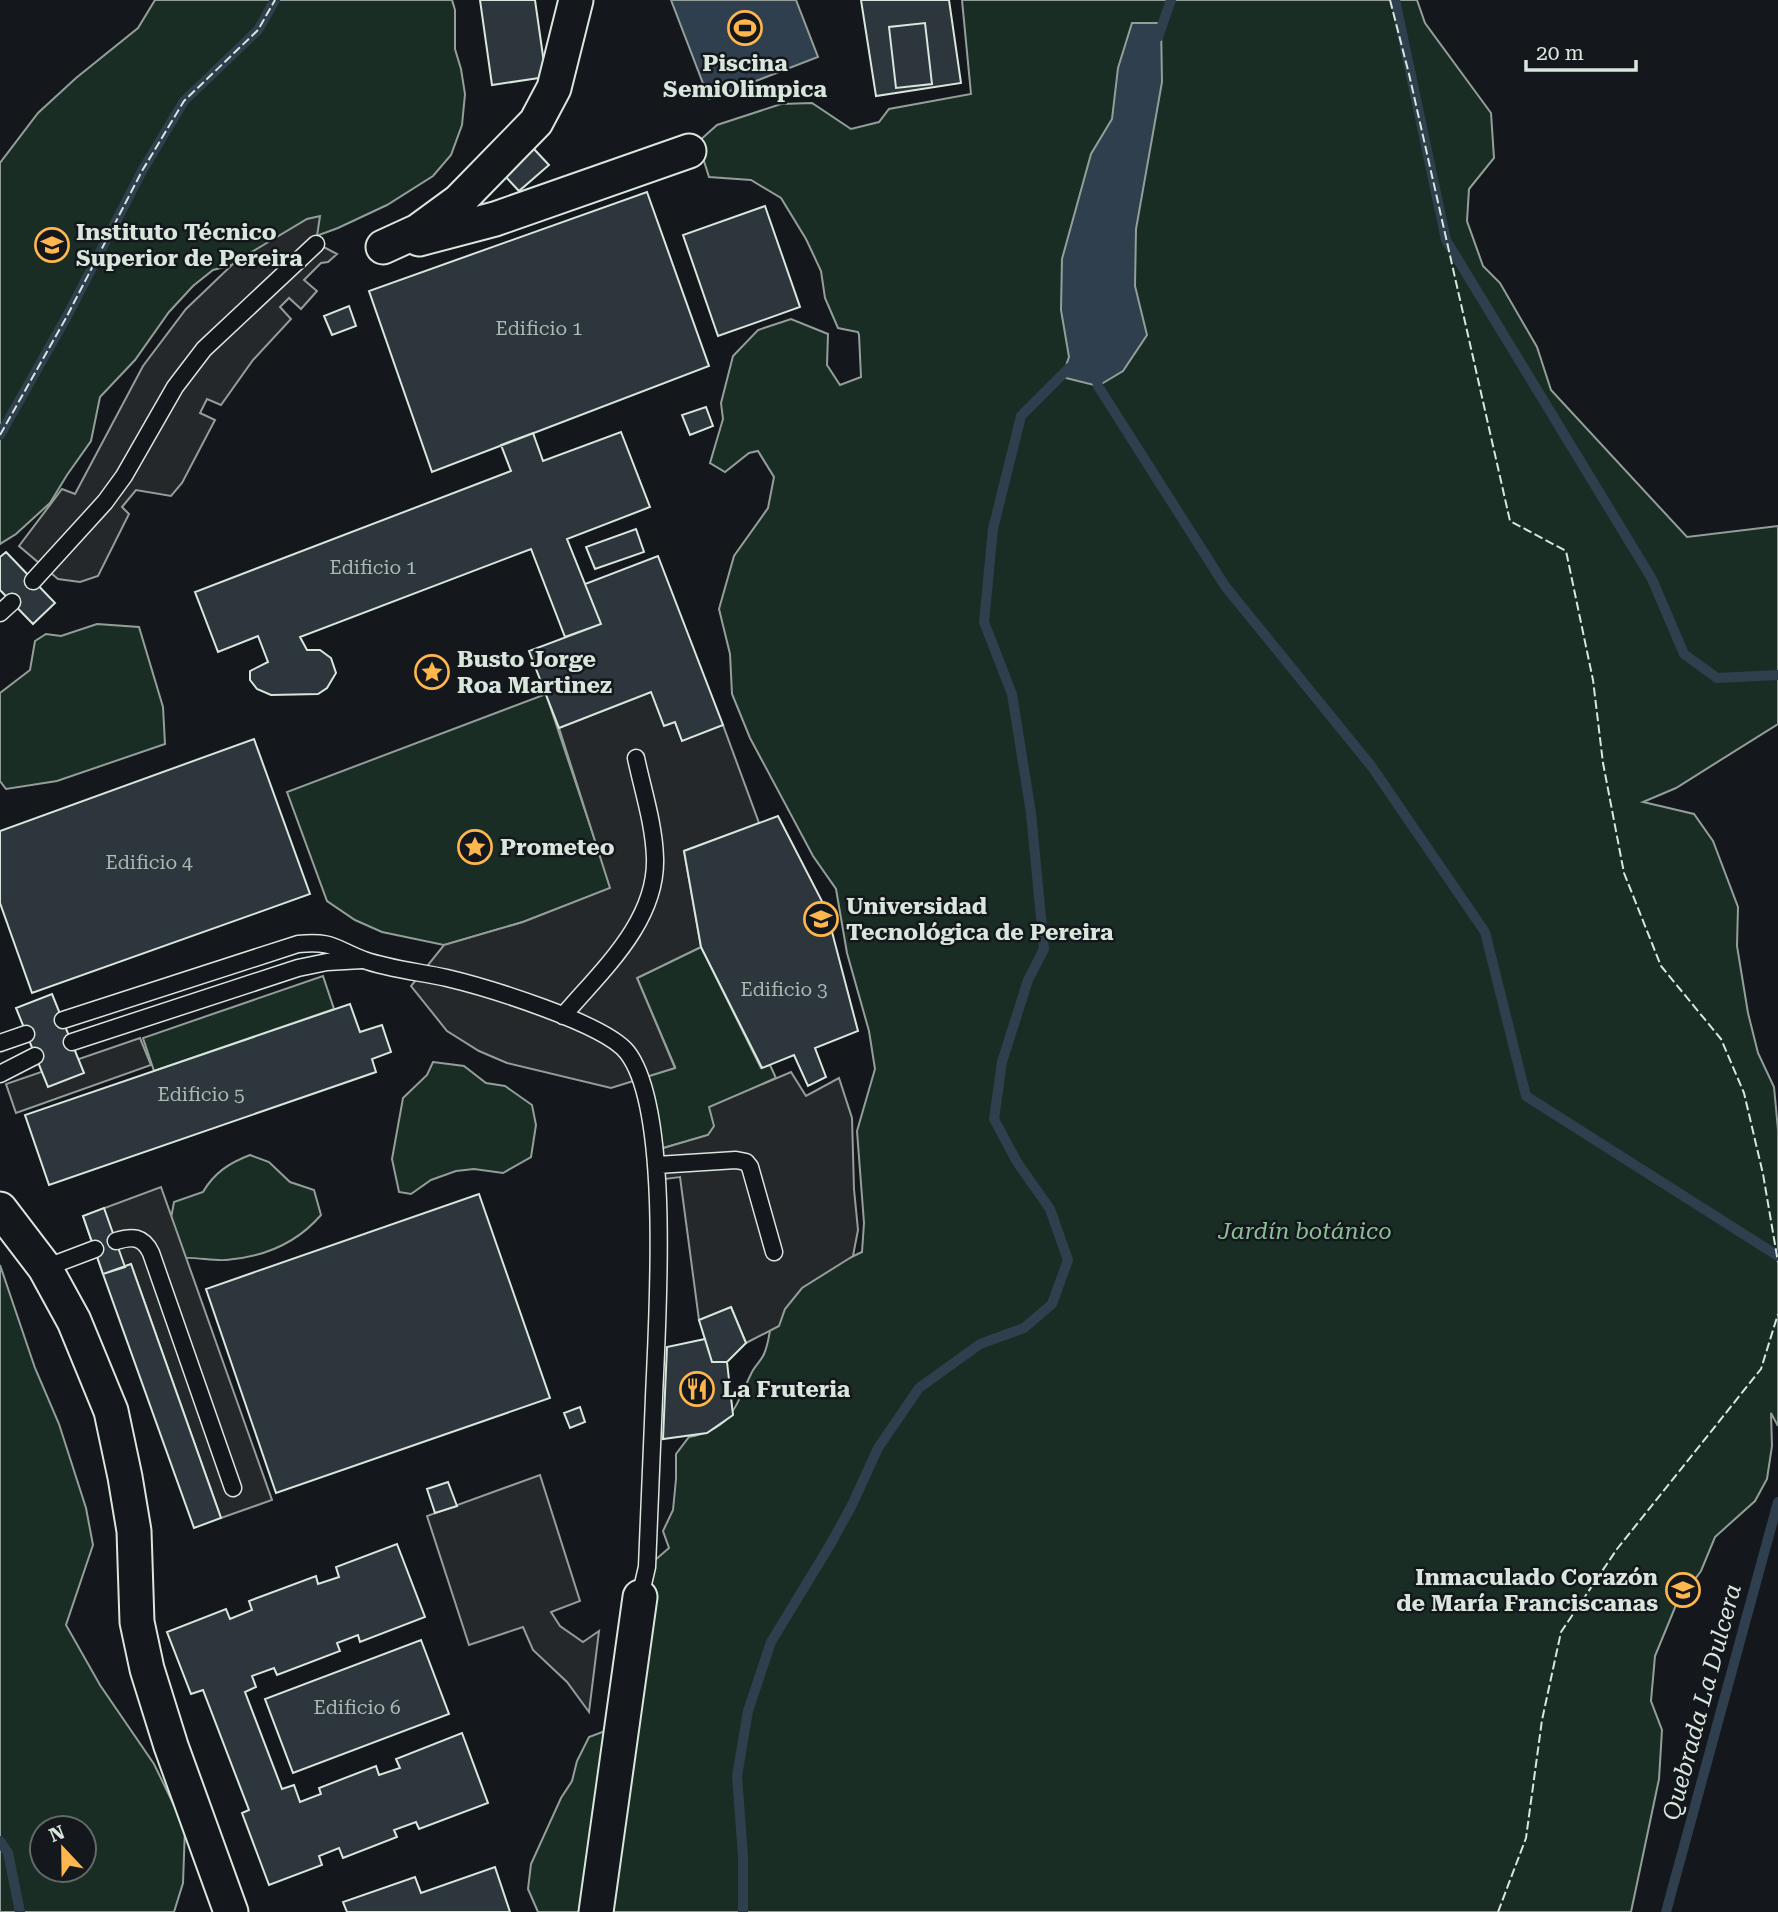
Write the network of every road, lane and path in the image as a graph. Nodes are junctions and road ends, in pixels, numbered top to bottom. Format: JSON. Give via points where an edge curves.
{"nodes":[{"id":1,"x":576,"y":0,"type":"edge"},
{"id":2,"x":689,"y":151,"type":"dead end"},
{"id":3,"x":316,"y":244,"type":"dead end"},
{"id":4,"x":33,"y":581,"type":"dead end"},
{"id":5,"x":636,"y":758,"type":"dead end"},
{"id":6,"x":364,"y":960,"type":"junction"},
{"id":7,"x":563,"y":1016,"type":"junction"},
{"id":8,"x":63,"y":1020,"type":"dead end"},
{"id":9,"x":26,"y":1034,"type":"dead end"},
{"id":10,"x":72,"y":1042,"type":"dead end"},
{"id":11,"x":0,"y":1044,"type":"edge"},
{"id":12,"x":35,"y":1056,"type":"dead end"},
{"id":13,"x":0,"y":1074,"type":"edge"},
{"id":14,"x":657,"y":1165,"type":"junction"},
{"id":15,"x":0,"y":1209,"type":"edge"},
{"id":16,"x":116,"y":1241,"type":"dead end"},
{"id":17,"x":94,"y":1249,"type":"dead end"},
{"id":18,"x":774,"y":1252,"type":"dead end"},
{"id":19,"x":45,"y":1269,"type":"junction"},
{"id":20,"x":233,"y":1488,"type":"dead end"},
{"id":21,"x":640,"y":1597,"type":"joint"},
{"id":22,"x":231,"y":1912,"type":"edge"},
{"id":23,"x":596,"y":1912,"type":"edge"}],
"edges":[{"from":1,"to":2,"type":"street","via":[[554,88],[536,122],[459,201],[418,231],[383,247],[495,219]]},
{"from":3,"to":4,"type":"lane","via":[[204,349],[175,387],[117,485],[87,525]]},
{"from":5,"to":7,"type":"lane","via":[[652,833],[652,890],[639,922]]},
{"from":6,"to":7,"type":"lane","via":[[468,983]]},
{"from":6,"to":8,"type":"lane","via":[[322,942],[298,944]]},
{"from":6,"to":10,"type":"lane","via":[[298,968]]},
{"from":7,"to":14,"type":"lane","via":[[618,1042],[636,1066]]},
{"from":9,"to":11,"type":"lane"},
{"from":12,"to":13,"type":"lane"},
{"from":14,"to":18,"type":"lane","via":[[746,1162]]},
{"from":14,"to":21,"type":"lane","via":[[658,1309],[647,1567]]},
{"from":15,"to":19,"type":"street"},
{"from":16,"to":20,"type":"lane","via":[[132,1237],[147,1244]]},
{"from":17,"to":19,"type":"lane"},
{"from":19,"to":22,"type":"street","via":[[74,1321],[111,1411],[134,1531],[137,1622],[147,1669]]},
{"from":21,"to":23,"type":"street"}]}
